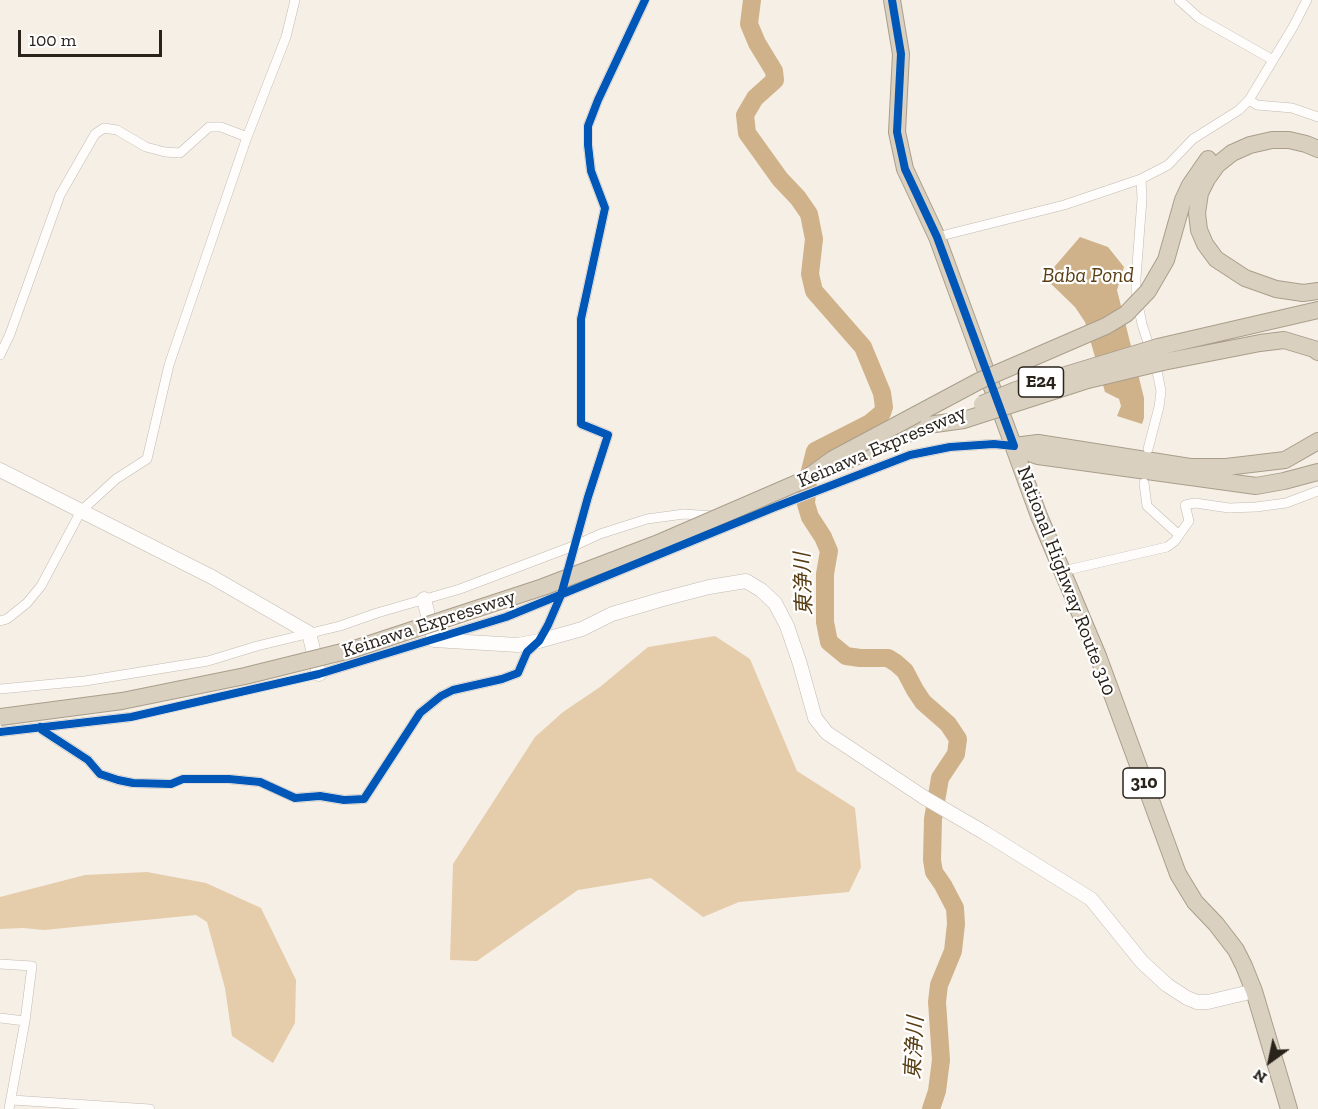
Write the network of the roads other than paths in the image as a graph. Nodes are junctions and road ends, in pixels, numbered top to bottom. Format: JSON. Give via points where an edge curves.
{"nodes":[{"id":1,"x":295,"y":0,"type":"edge"},
{"id":2,"x":645,"y":0,"type":"edge"},
{"id":3,"x":892,"y":0,"type":"edge"},
{"id":4,"x":1179,"y":0,"type":"edge"},
{"id":5,"x":1307,"y":0,"type":"edge"},
{"id":6,"x":1273,"y":60,"type":"junction"},
{"id":7,"x":1249,"y":100,"type":"junction"},
{"id":8,"x":1318,"y":117,"type":"edge"},
{"id":9,"x":247,"y":137,"type":"junction"},
{"id":10,"x":1318,"y":140,"type":"edge"},
{"id":11,"x":1318,"y":149,"type":"edge"},
{"id":12,"x":1141,"y":179,"type":"junction"},
{"id":13,"x":937,"y":237,"type":"junction"},
{"id":14,"x":1318,"y":291,"type":"edge"},
{"id":15,"x":1318,"y":310,"type":"edge"},
{"id":16,"x":1318,"y":352,"type":"edge"},
{"id":17,"x":1160,"y":354,"type":"junction"},
{"id":18,"x":0,"y":355,"type":"edge"},
{"id":19,"x":1318,"y":441,"type":"edge"},
{"id":20,"x":1014,"y":446,"type":"junction"},
{"id":21,"x":1148,"y":449,"type":"dead end"},
{"id":22,"x":1318,"y":459,"type":"edge"},
{"id":23,"x":1190,"y":467,"type":"junction"},
{"id":24,"x":0,"y":470,"type":"edge"},
{"id":25,"x":1318,"y":472,"type":"edge"},
{"id":26,"x":804,"y":480,"type":"junction"},
{"id":27,"x":1144,"y":483,"type":"dead end"},
{"id":28,"x":1318,"y":491,"type":"edge"},
{"id":29,"x":81,"y":511,"type":"junction"},
{"id":30,"x":736,"y":523,"type":"junction"},
{"id":31,"x":1179,"y":534,"type":"junction"},
{"id":32,"x":576,"y":546,"type":"junction"},
{"id":33,"x":1063,"y":571,"type":"junction"},
{"id":34,"x":561,"y":595,"type":"junction"},
{"id":35,"x":424,"y":599,"type":"junction"},
{"id":36,"x":0,"y":621,"type":"edge"},
{"id":37,"x":309,"y":633,"type":"junction"},
{"id":38,"x":434,"y":640,"type":"junction"},
{"id":39,"x":539,"y":641,"type":"junction"},
{"id":40,"x":319,"y":674,"type":"junction"},
{"id":41,"x":0,"y":689,"type":"edge"},
{"id":42,"x":0,"y":717,"type":"edge"},
{"id":43,"x":40,"y":727,"type":"junction"},
{"id":44,"x":0,"y":732,"type":"edge"},
{"id":45,"x":0,"y":964,"type":"edge"},
{"id":46,"x":1254,"y":991,"type":"junction"},
{"id":47,"x":0,"y":1018,"type":"edge"},
{"id":48,"x":25,"y":1021,"type":"junction"},
{"id":49,"x":10,"y":1104,"type":"edge"},
{"id":50,"x":150,"y":1109,"type":"edge"},
{"id":51,"x":1289,"y":1109,"type":"edge"}],
"edges":[{"from":1,"to":9,"type":"street","via":[[286,36]]},
{"from":2,"to":32,"type":"street","via":[[588,126],[591,171],[605,208],[581,319],[580,424],[608,435]]},
{"from":3,"to":13,"type":"highway","name":"National Highway Route 310","number":"310","via":[[901,54],[897,132],[905,169]]},
{"from":4,"to":6,"type":"street","via":[[1199,18]]},
{"from":5,"to":6,"type":"street"},
{"from":6,"to":7,"type":"street"},
{"from":7,"to":8,"type":"street"},
{"from":7,"to":12,"type":"street","via":[[1193,139],[1168,165]]},
{"from":9,"to":18,"type":"street","via":[[209,127],[180,153],[146,147],[117,130],[104,128],[95,134],[60,195]]},
{"from":9,"to":29,"type":"street","via":[[169,365],[147,459],[116,479]]},
{"from":10,"to":26,"type":"highway","bridge":true,"via":[[1286,131],[1268,132],[1245,136],[1210,156],[1183,200],[1166,260],[1148,291],[1126,314],[961,390],[834,459]]},
{"from":11,"to":14,"type":"highway","via":[[1289,140],[1272,140],[1232,153],[1207,179],[1197,213],[1199,230],[1216,259],[1245,278],[1276,289]]},
{"from":12,"to":13,"type":"street","via":[[1065,205]]},
{"from":12,"to":21,"type":"street","via":[[1136,295],[1161,391]]},
{"from":13,"to":20,"type":"highway","name":"National Highway Route 310","number":"310"},
{"from":15,"to":17,"type":"highway"},
{"from":16,"to":17,"type":"highway","via":[[1284,340]]},
{"from":17,"to":26,"type":"highway","name":"Keinawa Expressway","bridge":true,"via":[[964,420],[928,425]]},
{"from":19,"to":23,"type":"highway","via":[[1285,460]]},
{"from":20,"to":23,"type":"highway","via":[[1038,443]]},
{"from":20,"to":25,"type":"highway","via":[[1038,456],[1256,486]]},
{"from":20,"to":30,"type":"street","via":[[950,447],[910,455]]},
{"from":20,"to":33,"type":"highway","name":"National Highway Route 310","number":"310"},
{"from":22,"to":23,"type":"highway","via":[[1289,471],[1253,475]]},
{"from":24,"to":29,"type":"street"},
{"from":26,"to":42,"type":"highway","name":"Keinawa Expressway","bridge":true,"via":[[587,571],[354,649],[122,701]]},
{"from":27,"to":31,"type":"street","via":[[1147,506]]},
{"from":28,"to":31,"type":"street","via":[[1286,503],[1256,507],[1185,505],[1189,520]]},
{"from":29,"to":36,"type":"street","via":[[41,586],[27,603]]},
{"from":29,"to":37,"type":"street","via":[[240,592]]},
{"from":30,"to":32,"type":"street","via":[[703,514],[662,516],[600,534]]},
{"from":30,"to":34,"type":"street"},
{"from":31,"to":33,"type":"street","via":[[1167,547]]},
{"from":32,"to":34,"type":"street"},
{"from":32,"to":35,"type":"street"},
{"from":33,"to":46,"type":"highway","name":"National Highway Route 310","number":"310","via":[[1178,874],[1195,902],[1236,950]]},
{"from":34,"to":38,"type":"street"},
{"from":34,"to":39,"type":"street"},
{"from":35,"to":37,"type":"street"},
{"from":35,"to":38,"type":"street"},
{"from":37,"to":40,"type":"street"},
{"from":37,"to":41,"type":"street","via":[[208,661],[85,681]]},
{"from":38,"to":39,"type":"street","via":[[518,645]]},
{"from":38,"to":40,"type":"street"},
{"from":39,"to":43,"type":"street","via":[[527,652],[518,673],[453,690],[420,713],[364,799],[295,798],[260,782],[229,779],[171,784],[118,780],[100,774],[88,760]]},
{"from":39,"to":46,"type":"street","via":[[663,598],[746,581],[775,603],[800,664],[815,718],[827,733],[941,808],[1071,885],[1090,899],[1142,962],[1187,998],[1208,1002]]},
{"from":40,"to":43,"type":"street","via":[[131,717]]},
{"from":43,"to":44,"type":"street"},
{"from":45,"to":48,"type":"street","via":[[32,966]]},
{"from":46,"to":51,"type":"highway","name":"National Highway Route 310","number":"310"},
{"from":47,"to":48,"type":"street"},
{"from":48,"to":49,"type":"street"},
{"from":49,"to":50,"type":"street"}]}
